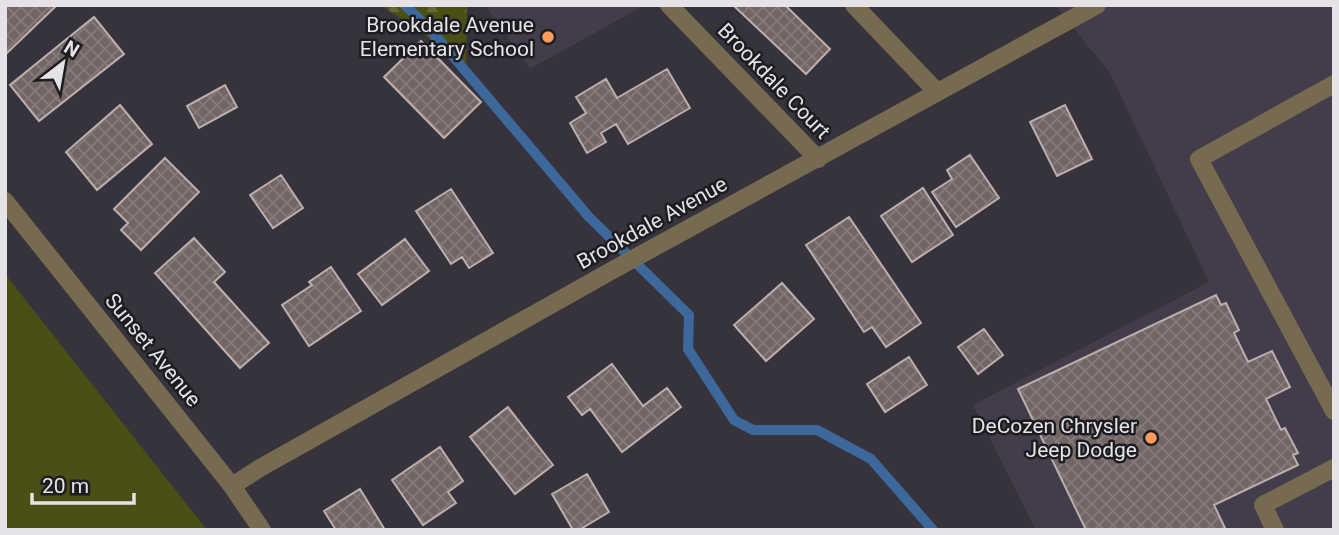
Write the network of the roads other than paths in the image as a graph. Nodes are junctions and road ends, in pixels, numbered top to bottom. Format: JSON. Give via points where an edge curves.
{"nodes":[{"id":1,"x":668,"y":5,"type":"edge"},
{"id":2,"x":854,"y":5,"type":"edge"},
{"id":3,"x":1097,"y":5,"type":"edge"},
{"id":4,"x":1334,"y":84,"type":"edge"},
{"id":5,"x":937,"y":92,"type":"junction"},
{"id":6,"x":818,"y":159,"type":"junction"},
{"id":7,"x":5,"y":201,"type":"edge"},
{"id":8,"x":1334,"y":411,"type":"edge"},
{"id":9,"x":1334,"y":468,"type":"edge"},
{"id":10,"x":232,"y":486,"type":"junction"},
{"id":11,"x":262,"y":530,"type":"edge"},
{"id":12,"x":1275,"y":530,"type":"edge"}],
"edges":[{"from":1,"to":6,"type":"street","name":"Brookdale Court"},
{"from":2,"to":5,"type":"street"},
{"from":3,"to":5,"type":"street","name":"Brookdale Avenue"},
{"from":4,"to":8,"type":"street","via":[[1199,159]]},
{"from":5,"to":6,"type":"street","name":"Brookdale Avenue"},
{"from":6,"to":10,"type":"street","name":"Brookdale Avenue"},
{"from":7,"to":10,"type":"street","name":"Sunset Avenue"},
{"from":9,"to":12,"type":"street","via":[[1263,505]]},
{"from":10,"to":11,"type":"street","name":"Sunset Avenue"}]}
